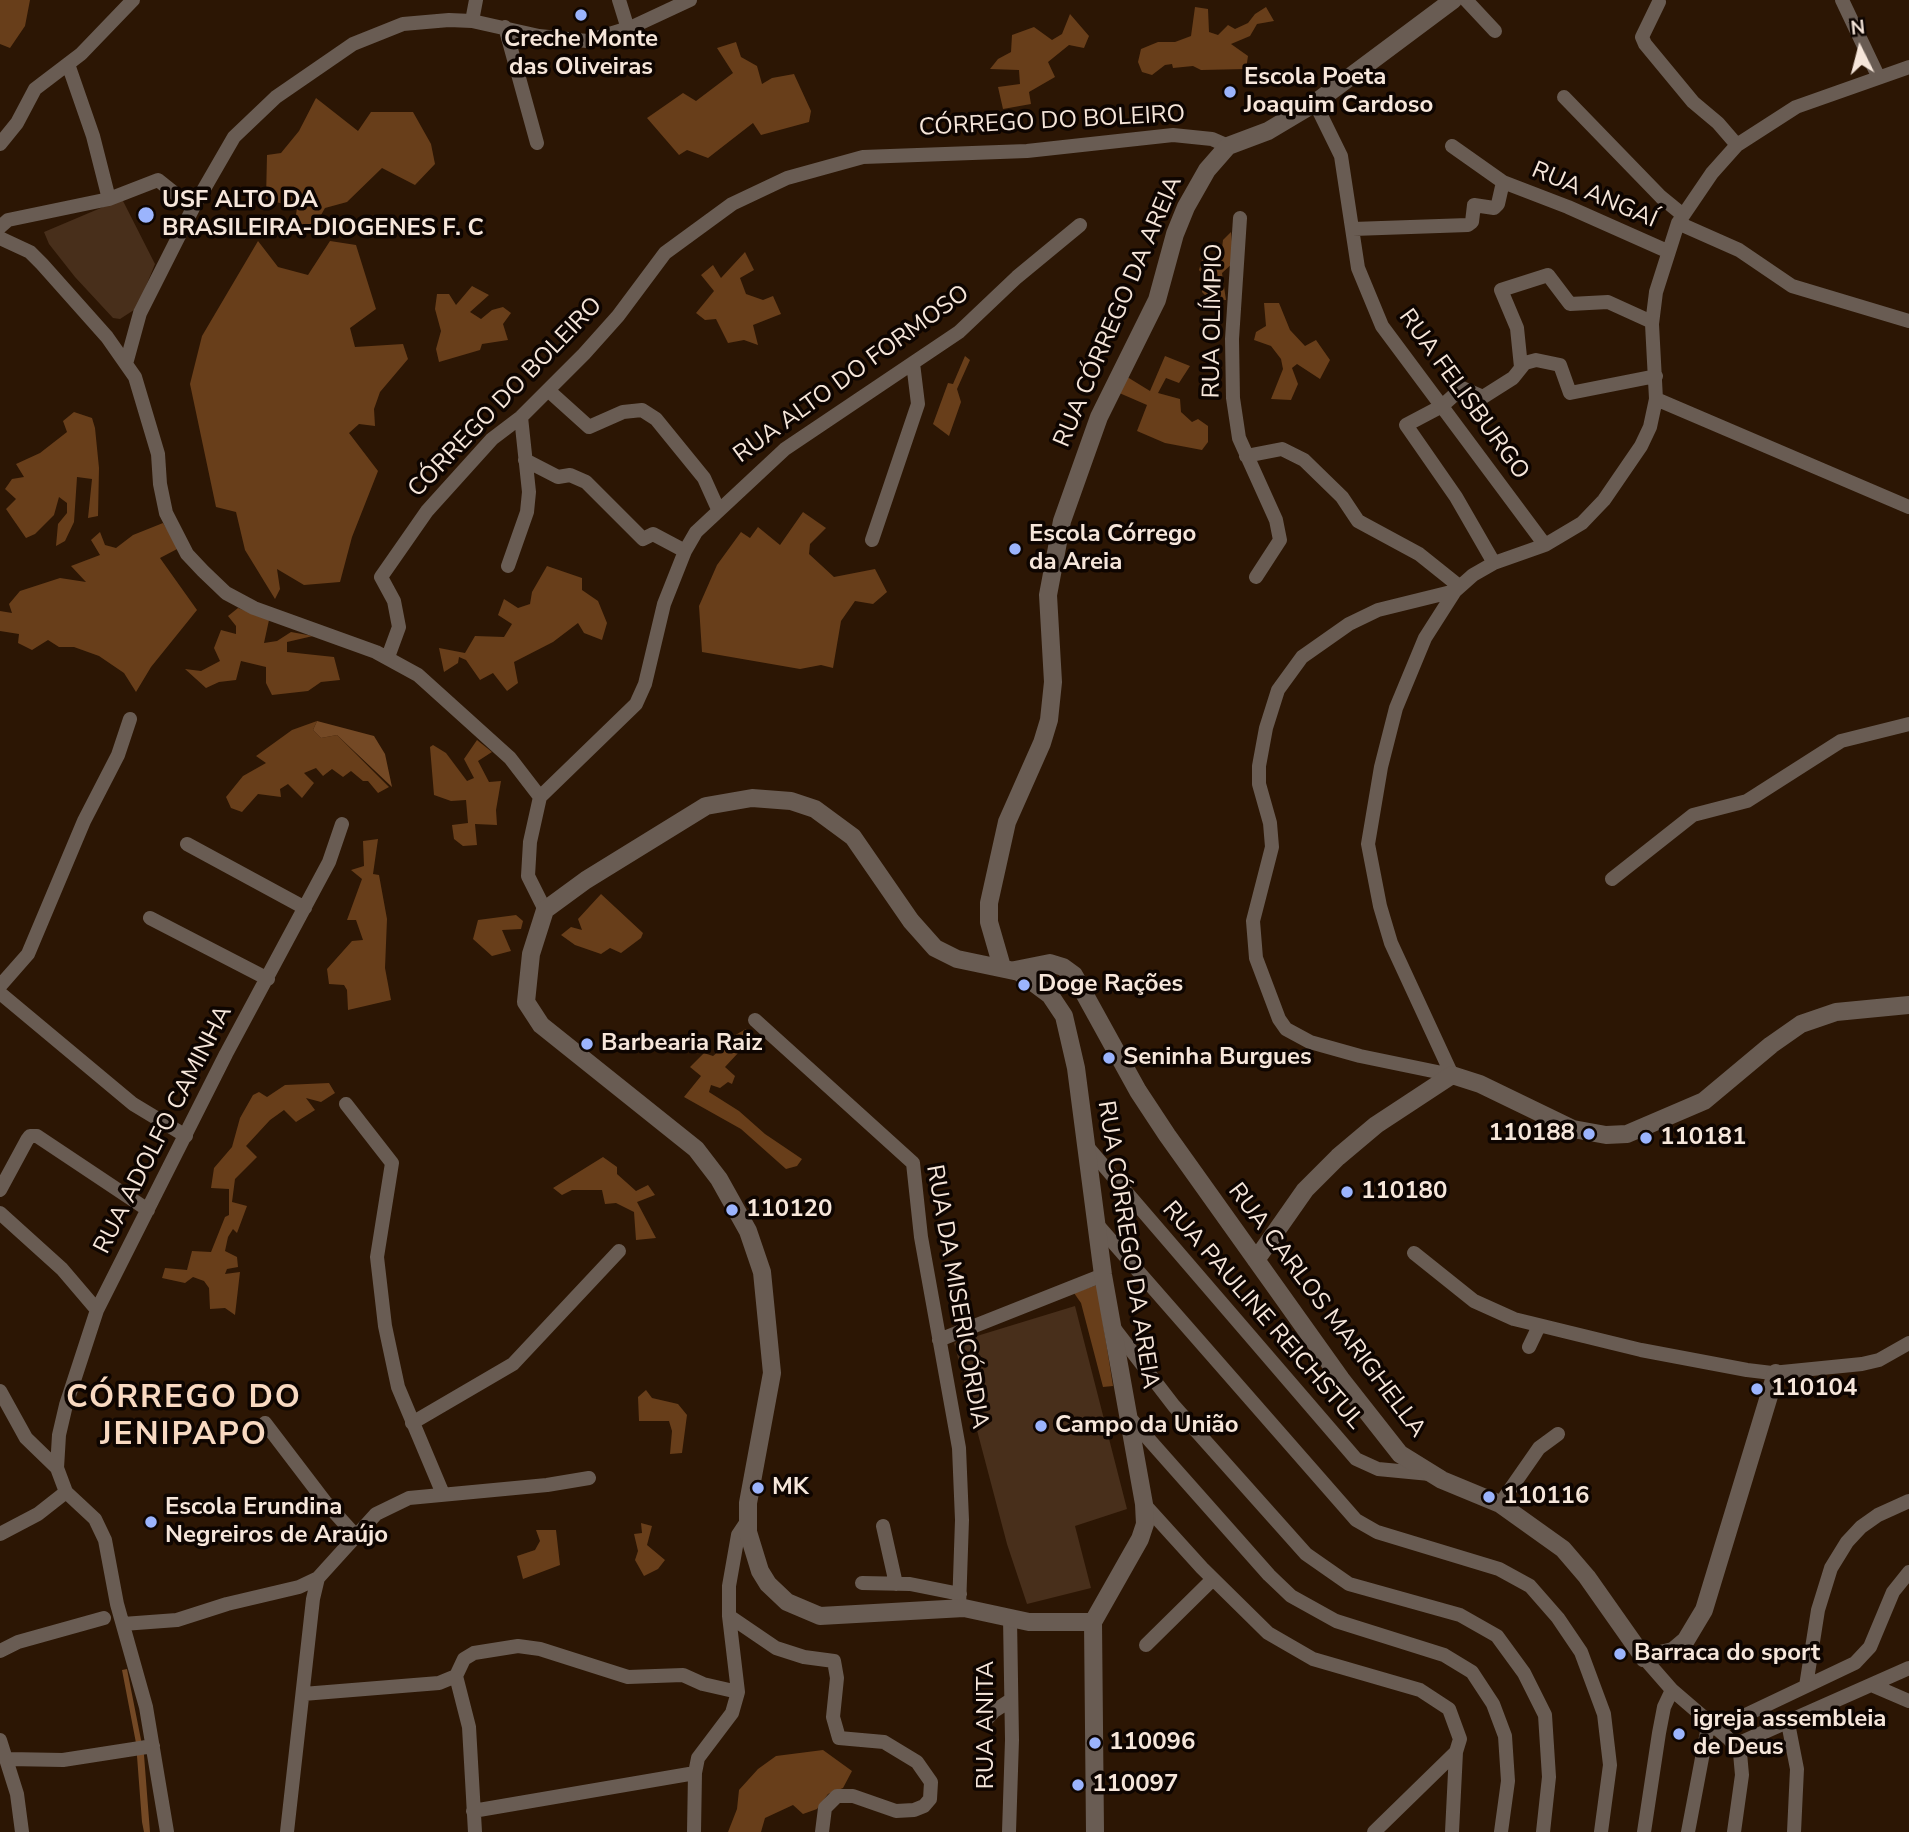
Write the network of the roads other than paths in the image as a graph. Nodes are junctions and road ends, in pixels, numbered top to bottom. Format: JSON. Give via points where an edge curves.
{"nodes":[{"id":1,"x":133,"y":0,"type":"edge"},
{"id":2,"x":476,"y":0,"type":"edge"},
{"id":3,"x":619,"y":0,"type":"edge"},
{"id":4,"x":690,"y":0,"type":"edge"},
{"id":5,"x":1453,"y":0,"type":"edge"},
{"id":6,"x":1466,"y":0,"type":"edge"},
{"id":7,"x":1842,"y":0,"type":"edge"},
{"id":8,"x":1659,"y":2,"type":"edge"},
{"id":9,"x":472,"y":21,"type":"junction"},
{"id":10,"x":505,"y":27,"type":"junction"},
{"id":11,"x":628,"y":29,"type":"junction"},
{"id":12,"x":1495,"y":31,"type":"dead end"},
{"id":13,"x":68,"y":64,"type":"junction"},
{"id":14,"x":1909,"y":67,"type":"edge"},
{"id":15,"x":1878,"y":76,"type":"junction"},
{"id":16,"x":1564,"y":97,"type":"dead end"},
{"id":17,"x":1315,"y":103,"type":"junction"},
{"id":18,"x":0,"y":144,"type":"edge"},
{"id":19,"x":537,"y":144,"type":"dead end"},
{"id":20,"x":1737,"y":145,"type":"junction"},
{"id":21,"x":1228,"y":146,"type":"junction"},
{"id":22,"x":1452,"y":146,"type":"dead end"},
{"id":23,"x":1503,"y":182,"type":"junction"},
{"id":24,"x":109,"y":199,"type":"junction"},
{"id":25,"x":193,"y":208,"type":"junction"},
{"id":26,"x":1240,"y":218,"type":"dead end"},
{"id":27,"x":1680,"y":219,"type":"junction"},
{"id":28,"x":1080,"y":225,"type":"dead end"},
{"id":29,"x":0,"y":227,"type":"edge"},
{"id":30,"x":1353,"y":229,"type":"junction"},
{"id":31,"x":0,"y":238,"type":"edge"},
{"id":32,"x":1667,"y":251,"type":"junction"},
{"id":33,"x":1909,"y":321,"type":"edge"},
{"id":34,"x":1652,"y":322,"type":"junction"},
{"id":35,"x":913,"y":363,"type":"junction"},
{"id":36,"x":126,"y":364,"type":"junction"},
{"id":37,"x":1521,"y":367,"type":"junction"},
{"id":38,"x":1656,"y":376,"type":"junction"},
{"id":39,"x":549,"y":391,"type":"junction"},
{"id":40,"x":1656,"y":399,"type":"junction"},
{"id":41,"x":1441,"y":405,"type":"junction"},
{"id":42,"x":522,"y":417,"type":"junction"},
{"id":43,"x":1246,"y":456,"type":"junction"},
{"id":44,"x":526,"y":460,"type":"junction"},
{"id":45,"x":1909,"y":507,"type":"edge"},
{"id":46,"x":718,"y":509,"type":"junction"},
{"id":47,"x":872,"y":540,"type":"dead end"},
{"id":48,"x":1545,"y":545,"type":"junction"},
{"id":49,"x":685,"y":551,"type":"junction"},
{"id":50,"x":1494,"y":563,"type":"junction"},
{"id":51,"x":508,"y":566,"type":"dead end"},
{"id":52,"x":1256,"y":577,"type":"dead end"},
{"id":53,"x":1457,"y":589,"type":"junction"},
{"id":54,"x":388,"y":657,"type":"junction"},
{"id":55,"x":130,"y":719,"type":"dead end"},
{"id":56,"x":1909,"y":724,"type":"edge"},
{"id":57,"x":540,"y":797,"type":"junction"},
{"id":58,"x":342,"y":824,"type":"dead end"},
{"id":59,"x":187,"y":844,"type":"dead end"},
{"id":60,"x":1612,"y":879,"type":"dead end"},
{"id":61,"x":304,"y":908,"type":"junction"},
{"id":62,"x":545,"y":910,"type":"junction"},
{"id":63,"x":150,"y":918,"type":"dead end"},
{"id":64,"x":1009,"y":968,"type":"junction"},
{"id":65,"x":268,"y":979,"type":"junction"},
{"id":66,"x":0,"y":986,"type":"edge"},
{"id":67,"x":0,"y":993,"type":"edge"},
{"id":68,"x":1909,"y":1005,"type":"edge"},
{"id":69,"x":755,"y":1020,"type":"dead end"},
{"id":70,"x":1452,"y":1075,"type":"junction"},
{"id":71,"x":346,"y":1104,"type":"dead end"},
{"id":72,"x":186,"y":1136,"type":"junction"},
{"id":73,"x":1084,"y":1143,"type":"junction"},
{"id":74,"x":0,"y":1190,"type":"edge"},
{"id":75,"x":148,"y":1210,"type":"junction"},
{"id":76,"x":0,"y":1213,"type":"edge"},
{"id":77,"x":1096,"y":1223,"type":"junction"},
{"id":78,"x":620,"y":1251,"type":"dead end"},
{"id":79,"x":1414,"y":1253,"type":"dead end"},
{"id":80,"x":1256,"y":1259,"type":"junction"},
{"id":81,"x":1103,"y":1275,"type":"junction"},
{"id":82,"x":97,"y":1310,"type":"junction"},
{"id":83,"x":1539,"y":1326,"type":"junction"},
{"id":84,"x":1114,"y":1328,"type":"junction"},
{"id":85,"x":939,"y":1340,"type":"junction"},
{"id":86,"x":1909,"y":1343,"type":"edge"},
{"id":87,"x":1529,"y":1347,"type":"dead end"},
{"id":88,"x":1776,"y":1373,"type":"junction"},
{"id":89,"x":0,"y":1391,"type":"edge"},
{"id":90,"x":1129,"y":1417,"type":"junction"},
{"id":91,"x":265,"y":1423,"type":"dead end"},
{"id":92,"x":412,"y":1423,"type":"junction"},
{"id":93,"x":1558,"y":1434,"type":"dead end"},
{"id":94,"x":57,"y":1468,"type":"junction"},
{"id":95,"x":1430,"y":1475,"type":"junction"},
{"id":96,"x":589,"y":1478,"type":"dead end"},
{"id":97,"x":66,"y":1492,"type":"junction"},
{"id":98,"x":443,"y":1494,"type":"junction"},
{"id":99,"x":1909,"y":1501,"type":"edge"},
{"id":100,"x":1144,"y":1504,"type":"junction"},
{"id":101,"x":1500,"y":1504,"type":"junction"},
{"id":102,"x":748,"y":1520,"type":"junction"},
{"id":103,"x":883,"y":1526,"type":"dead end"},
{"id":104,"x":0,"y":1534,"type":"edge"},
{"id":105,"x":355,"y":1535,"type":"junction"},
{"id":106,"x":1909,"y":1572,"type":"edge"},
{"id":107,"x":318,"y":1578,"type":"junction"},
{"id":108,"x":1213,"y":1579,"type":"junction"},
{"id":109,"x":862,"y":1583,"type":"dead end"},
{"id":110,"x":896,"y":1584,"type":"junction"},
{"id":111,"x":959,"y":1601,"type":"junction"},
{"id":112,"x":729,"y":1616,"type":"junction"},
{"id":113,"x":104,"y":1618,"type":"dead end"},
{"id":114,"x":1010,"y":1618,"type":"junction"},
{"id":115,"x":1093,"y":1622,"type":"junction"},
{"id":116,"x":123,"y":1624,"type":"junction"},
{"id":117,"x":1146,"y":1645,"type":"dead end"},
{"id":118,"x":0,"y":1651,"type":"edge"},
{"id":119,"x":1644,"y":1658,"type":"junction"},
{"id":120,"x":1909,"y":1668,"type":"edge"},
{"id":121,"x":456,"y":1676,"type":"junction"},
{"id":122,"x":1874,"y":1685,"type":"junction"},
{"id":123,"x":1806,"y":1686,"type":"junction"},
{"id":124,"x":1672,"y":1690,"type":"junction"},
{"id":125,"x":738,"y":1692,"type":"junction"},
{"id":126,"x":303,"y":1694,"type":"junction"},
{"id":127,"x":1011,"y":1700,"type":"junction"},
{"id":128,"x":1909,"y":1702,"type":"edge"},
{"id":129,"x":985,"y":1721,"type":"dead end"},
{"id":130,"x":1788,"y":1723,"type":"junction"},
{"id":131,"x":1713,"y":1725,"type":"junction"},
{"id":132,"x":0,"y":1740,"type":"edge"},
{"id":133,"x":1735,"y":1745,"type":"junction"},
{"id":134,"x":153,"y":1746,"type":"junction"},
{"id":135,"x":1456,"y":1752,"type":"junction"},
{"id":136,"x":8,"y":1759,"type":"junction"},
{"id":137,"x":695,"y":1773,"type":"junction"},
{"id":138,"x":473,"y":1811,"type":"junction"},
{"id":139,"x":22,"y":1832,"type":"edge"},
{"id":140,"x":167,"y":1832,"type":"edge"},
{"id":141,"x":287,"y":1832,"type":"edge"},
{"id":142,"x":474,"y":1832,"type":"edge"},
{"id":143,"x":694,"y":1832,"type":"edge"},
{"id":144,"x":822,"y":1832,"type":"edge"},
{"id":145,"x":1009,"y":1832,"type":"edge"},
{"id":146,"x":1095,"y":1832,"type":"edge"},
{"id":147,"x":1374,"y":1832,"type":"edge"},
{"id":148,"x":1452,"y":1832,"type":"edge"},
{"id":149,"x":1501,"y":1832,"type":"edge"},
{"id":150,"x":1543,"y":1832,"type":"edge"},
{"id":151,"x":1601,"y":1832,"type":"edge"},
{"id":152,"x":1644,"y":1832,"type":"edge"},
{"id":153,"x":1688,"y":1832,"type":"edge"},
{"id":154,"x":1734,"y":1832,"type":"edge"},
{"id":155,"x":1794,"y":1832,"type":"edge"}],
"edges":[{"from":1,"to":13,"type":"street"},
{"from":2,"to":9,"type":"street"},
{"from":3,"to":11,"type":"street"},
{"from":4,"to":11,"type":"street"},
{"from":5,"to":17,"type":"street"},
{"from":6,"to":12,"type":"street"},
{"from":7,"to":15,"type":"street"},
{"from":8,"to":20,"type":"street","via":[[1642,37],[1645,44],[1693,102]]},
{"from":9,"to":10,"type":"street"},
{"from":9,"to":25,"type":"street","via":[[403,24],[353,44],[252,118],[234,137]]},
{"from":10,"to":11,"type":"street","via":[[572,42]]},
{"from":10,"to":19,"type":"street"},
{"from":13,"to":18,"type":"street","via":[[35,89]]},
{"from":13,"to":24,"type":"street"},
{"from":14,"to":15,"type":"street"},
{"from":15,"to":20,"type":"street","via":[[1796,107]]},
{"from":16,"to":27,"type":"street"},
{"from":17,"to":21,"type":"street","via":[[1268,131]]},
{"from":17,"to":30,"type":"street","name":"RUA FELISBURGO","via":[[1341,156]]},
{"from":20,"to":27,"type":"street","via":[[1696,192]]},
{"from":21,"to":39,"type":"street","name":"CÓRREGO DO BOLEIRO","via":[[1212,139],[1173,135],[1027,150],[896,154],[831,163],[787,178],[732,204],[679,241]]},
{"from":21,"to":64,"type":"street","name":"RUA CÓRREGO DA AREIA","via":[[1186,207],[1157,300],[1099,417],[1062,521],[1048,595],[1053,682],[1049,720],[1007,822],[989,903],[989,922]]},
{"from":22,"to":23,"type":"street","name":"RUA ANGAÍ"},
{"from":23,"to":30,"type":"street","name":"RUA ANGAÍ","via":[[1498,204],[1494,208],[1474,205],[1468,225]]},
{"from":23,"to":32,"type":"street","name":"RUA ANGAÍ"},
{"from":24,"to":25,"type":"street","via":[[158,180]]},
{"from":24,"to":29,"type":"street","via":[[36,212]]},
{"from":25,"to":36,"type":"street","via":[[140,313]]},
{"from":26,"to":43,"type":"street","name":"RUA OLÍMPIO","via":[[1231,339],[1239,438]]},
{"from":27,"to":32,"type":"street"},
{"from":27,"to":33,"type":"street","via":[[1739,250],[1792,286]]},
{"from":28,"to":35,"type":"street","name":"RUA ALTO DO FORMOSO","via":[[1017,276],[959,332]]},
{"from":30,"to":41,"type":"street","name":"RUA FELISBURGO","via":[[1358,268],[1382,326]]},
{"from":31,"to":36,"type":"street","via":[[36,258]]},
{"from":32,"to":34,"type":"street"},
{"from":34,"to":37,"type":"street","via":[[1608,302],[1570,304],[1548,275],[1501,290],[1517,328]]},
{"from":34,"to":38,"type":"street"},
{"from":35,"to":46,"type":"street","name":"RUA ALTO DO FORMOSO","via":[[805,434]]},
{"from":35,"to":47,"type":"street","via":[[918,404]]},
{"from":36,"to":54,"type":"street","via":[[135,377],[153,435],[166,513],[187,554],[226,593],[254,608]]},
{"from":37,"to":38,"type":"street","via":[[1536,360],[1560,365],[1570,393]]},
{"from":37,"to":41,"type":"street","via":[[1513,378],[1483,397],[1462,388]]},
{"from":38,"to":40,"type":"street"},
{"from":39,"to":42,"type":"street","name":"CÓRREGO DO BOLEIRO"},
{"from":39,"to":46,"type":"street","via":[[589,427],[623,412],[642,410],[656,419],[704,478]]},
{"from":40,"to":45,"type":"street"},
{"from":40,"to":48,"type":"street","via":[[1641,446],[1604,500],[1582,523]]},
{"from":41,"to":48,"type":"street","name":"RUA FELISBURGO"},
{"from":41,"to":50,"type":"street","via":[[1406,425]]},
{"from":42,"to":44,"type":"street"},
{"from":42,"to":54,"type":"street","name":"CÓRREGO DO BOLEIRO","via":[[492,439],[442,493],[381,576],[394,601],[399,627]]},
{"from":43,"to":52,"type":"street","name":"RUA OLÍMPIO","via":[[1276,520],[1280,540]]},
{"from":43,"to":53,"type":"street","via":[[1282,450],[1304,460],[1342,497],[1358,521],[1419,554]]},
{"from":44,"to":49,"type":"street","via":[[558,477],[570,475],[586,482],[643,539],[653,534]]},
{"from":44,"to":51,"type":"street","via":[[527,512]]},
{"from":46,"to":49,"type":"street","name":"RUA ALTO DO FORMOSO"},
{"from":48,"to":50,"type":"street"},
{"from":49,"to":57,"type":"street","name":"RUA ALTO DO FORMOSO","via":[[664,604],[636,704]]},
{"from":50,"to":53,"type":"street"},
{"from":53,"to":70,"type":"street","via":[[1425,638],[1396,708],[1368,844],[1391,943]]},
{"from":53,"to":70,"type":"street","via":[[1378,610],[1349,624],[1302,657],[1278,690],[1259,766],[1272,847],[1253,921],[1256,958],[1286,1029],[1310,1042],[1360,1056]]},
{"from":54,"to":57,"type":"street","via":[[418,675],[493,741]]},
{"from":55,"to":66,"type":"street","via":[[28,954]]},
{"from":56,"to":60,"type":"street","via":[[1841,741],[1747,801],[1693,815]]},
{"from":57,"to":62,"type":"street","via":[[528,876]]},
{"from":58,"to":61,"type":"street","name":"RUA ADOLFO CAMINHA"},
{"from":59,"to":61,"type":"street"},
{"from":61,"to":65,"type":"street","name":"RUA ADOLFO CAMINHA"},
{"from":62,"to":64,"type":"street","via":[[706,806],[736,799],[774,799],[815,809],[844,828],[911,921],[943,954]]},
{"from":62,"to":102,"type":"street","via":[[527,975],[530,1012],[696,1149],[734,1204],[756,1251],[765,1290],[772,1373]]},
{"from":63,"to":65,"type":"street"},
{"from":64,"to":73,"type":"street","name":"RUA CÓRREGO DA AREIA","via":[[1050,995],[1064,1016],[1076,1068]]},
{"from":64,"to":80,"type":"street","name":"RUA CARLOS MARIGHELLA","via":[[1050,963],[1074,975],[1138,1091]]},
{"from":65,"to":72,"type":"street","name":"RUA ADOLFO CAMINHA"},
{"from":67,"to":72,"type":"street","via":[[133,1104]]},
{"from":68,"to":70,"type":"street","via":[[1836,1012],[1801,1024],[1704,1101],[1627,1134],[1573,1129]]},
{"from":69,"to":85,"type":"street","name":"RUA DA MISERICÓRDIA","via":[[913,1163]]},
{"from":70,"to":80,"type":"street","via":[[1376,1125],[1338,1157],[1305,1190]]},
{"from":71,"to":92,"type":"street","via":[[392,1163],[377,1257],[395,1375]]},
{"from":72,"to":75,"type":"street","name":"RUA ADOLFO CAMINHA"},
{"from":73,"to":77,"type":"street","name":"RUA CÓRREGO DA AREIA"},
{"from":73,"to":95,"type":"street","name":"RUA PAULINE REICHSTUL","via":[[1356,1459],[1378,1469]]},
{"from":74,"to":75,"type":"street","via":[[30,1136],[41,1138]]},
{"from":75,"to":82,"type":"street","name":"RUA ADOLFO CAMINHA"},
{"from":76,"to":82,"type":"street","via":[[62,1269]]},
{"from":77,"to":81,"type":"street","name":"RUA CÓRREGO DA AREIA"},
{"from":77,"to":151,"type":"street","via":[[1356,1520],[1377,1532],[1499,1569],[1530,1586],[1558,1618],[1581,1651],[1604,1714],[1610,1765]]},
{"from":78,"to":92,"type":"street","via":[[513,1364]]},
{"from":79,"to":83,"type":"street","via":[[1474,1301]]},
{"from":80,"to":95,"type":"street","name":"RUA CARLOS MARIGHELLA","via":[[1383,1434],[1406,1459]]},
{"from":81,"to":84,"type":"street","name":"RUA CÓRREGO DA AREIA"},
{"from":81,"to":85,"type":"street"},
{"from":82,"to":94,"type":"street","name":"RUA ADOLFO CAMINHA","via":[[66,1405]]},
{"from":83,"to":87,"type":"street"},
{"from":83,"to":88,"type":"street","via":[[1641,1350]]},
{"from":84,"to":90,"type":"street","name":"RUA CÓRREGO DA AREIA"},
{"from":84,"to":150,"type":"street","via":[[1174,1406],[1306,1554],[1349,1584],[1460,1615],[1497,1636],[1524,1673],[1545,1715],[1549,1777]]},
{"from":85,"to":111,"type":"street","name":"RUA DA MISERICÓRDIA","via":[[959,1448]]},
{"from":86,"to":88,"type":"street","via":[[1872,1362]]},
{"from":88,"to":119,"type":"street","via":[[1704,1611],[1686,1640],[1673,1651]]},
{"from":89,"to":94,"type":"street","via":[[26,1438]]},
{"from":90,"to":100,"type":"street","name":"RUA CÓRREGO DA AREIA"},
{"from":90,"to":149,"type":"street","via":[[1291,1596],[1336,1621],[1444,1655],[1472,1672],[1493,1704],[1505,1736],[1508,1782]]},
{"from":91,"to":105,"type":"street"},
{"from":92,"to":98,"type":"street"},
{"from":93,"to":101,"type":"street","via":[[1539,1448]]},
{"from":94,"to":97,"type":"street"},
{"from":95,"to":101,"type":"street","name":"RUA CARLOS MARIGHELLA"},
{"from":96,"to":98,"type":"street"},
{"from":97,"to":104,"type":"street","via":[[38,1514]]},
{"from":97,"to":116,"type":"street","via":[[95,1519],[105,1540]]},
{"from":98,"to":105,"type":"street","via":[[410,1498],[391,1506]]},
{"from":99,"to":123,"type":"street","via":[[1861,1527],[1831,1568],[1818,1610]]},
{"from":100,"to":108,"type":"street"},
{"from":100,"to":115,"type":"street","name":"RUA CÓRREGO DA AREIA","via":[[1140,1539]]},
{"from":101,"to":119,"type":"street","name":"RUA CARLOS MARIGHELLA","via":[[1568,1554]]},
{"from":102,"to":111,"type":"street","via":[[750,1545],[760,1571],[779,1596],[798,1608],[834,1617]]},
{"from":102,"to":112,"type":"street","via":[[736,1544]]},
{"from":103,"to":110,"type":"street"},
{"from":105,"to":107,"type":"street"},
{"from":106,"to":123,"type":"street","via":[[1893,1592],[1864,1655]]},
{"from":107,"to":116,"type":"street","via":[[277,1594],[177,1620]]},
{"from":107,"to":126,"type":"street"},
{"from":108,"to":117,"type":"street"},
{"from":108,"to":135,"type":"street","via":[[1268,1633],[1302,1654],[1420,1689],[1442,1702],[1459,1732]]},
{"from":109,"to":110,"type":"street"},
{"from":110,"to":111,"type":"street"},
{"from":111,"to":114,"type":"street"},
{"from":112,"to":125,"type":"street"},
{"from":112,"to":144,"type":"street","via":[[776,1648],[834,1661],[833,1717],[839,1738],[884,1742],[917,1762],[931,1782],[930,1799],[914,1810],[895,1811],[853,1796],[837,1796],[825,1808]]},
{"from":113,"to":118,"type":"street"},
{"from":114,"to":115,"type":"street"},
{"from":114,"to":127,"type":"street","name":"RUA ANITA"},
{"from":115,"to":146,"type":"street"},
{"from":116,"to":134,"type":"street"},
{"from":119,"to":124,"type":"street","name":"RUA CARLOS MARIGHELLA"},
{"from":120,"to":122,"type":"street"},
{"from":121,"to":125,"type":"street","via":[[468,1656],[518,1646],[628,1677],[683,1675],[703,1685]]},
{"from":121,"to":126,"type":"street","via":[[420,1685]]},
{"from":121,"to":138,"type":"street","via":[[469,1727]]},
{"from":122,"to":128,"type":"street"},
{"from":122,"to":130,"type":"street"},
{"from":123,"to":131,"type":"street"},
{"from":124,"to":131,"type":"street","name":"RUA CARLOS MARIGHELLA"},
{"from":124,"to":152,"type":"street","via":[[1660,1726]]},
{"from":125,"to":137,"type":"street","via":[[732,1713],[702,1751]]},
{"from":126,"to":141,"type":"street"},
{"from":127,"to":129,"type":"street"},
{"from":127,"to":145,"type":"street","name":"RUA ANITA"},
{"from":130,"to":133,"type":"street"},
{"from":130,"to":155,"type":"street","via":[[1797,1769]]},
{"from":131,"to":133,"type":"street","name":"RUA CARLOS MARIGHELLA"},
{"from":131,"to":153,"type":"street"},
{"from":132,"to":136,"type":"street"},
{"from":133,"to":154,"type":"street","via":[[1743,1768]]},
{"from":134,"to":136,"type":"street","via":[[63,1760]]},
{"from":134,"to":140,"type":"street"},
{"from":135,"to":147,"type":"street"},
{"from":135,"to":148,"type":"street"},
{"from":136,"to":139,"type":"street"},
{"from":137,"to":138,"type":"street"},
{"from":137,"to":143,"type":"street"},
{"from":138,"to":142,"type":"street"}]}
